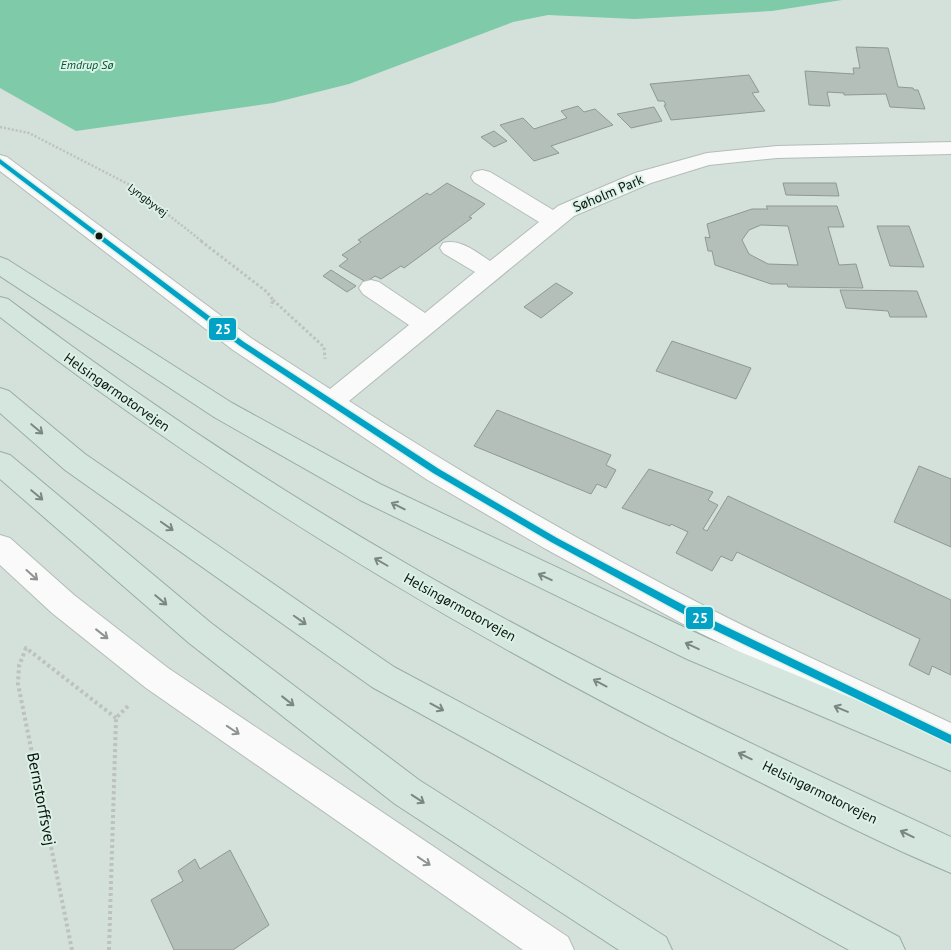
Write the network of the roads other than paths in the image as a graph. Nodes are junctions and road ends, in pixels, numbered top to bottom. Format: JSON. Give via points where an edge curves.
{"nodes":[{"id":1,"x":951,"y":148,"type":"edge"},
{"id":2,"x":0,"y":161,"type":"edge"},
{"id":3,"x":482,"y":178,"type":"dead end"},
{"id":4,"x":554,"y":222,"type":"junction"},
{"id":5,"x":451,"y":248,"type":"dead end"},
{"id":6,"x":0,"y":265,"type":"edge"},
{"id":7,"x":492,"y":272,"type":"junction"},
{"id":8,"x":371,"y":288,"type":"dead end"},
{"id":9,"x":0,"y":305,"type":"edge"},
{"id":10,"x":426,"y":325,"type":"junction"},
{"id":11,"x":0,"y":398,"type":"edge"},
{"id":12,"x":330,"y":403,"type":"junction"},
{"id":13,"x":0,"y":463,"type":"edge"},
{"id":14,"x":0,"y":547,"type":"edge"},
{"id":15,"x":951,"y":740,"type":"edge"},
{"id":16,"x":951,"y":755,"type":"edge"},
{"id":17,"x":951,"y":855,"type":"edge"},
{"id":18,"x":554,"y":950,"type":"edge"},
{"id":19,"x":653,"y":950,"type":"edge"},
{"id":20,"x":886,"y":950,"type":"edge"}],
"edges":[{"from":1,"to":4,"type":"street","name":"Søholm Park","via":[[777,152],[707,160],[643,178],[566,211]]},
{"from":2,"to":12,"type":"street","via":[[242,344]]},
{"from":3,"to":4,"type":"street"},
{"from":4,"to":7,"type":"street","name":"Søholm Park"},
{"from":5,"to":7,"type":"street"},
{"from":16,"to":6,"type":"highway","one_way":true,"via":[[698,648],[370,492],[223,410]]},
{"from":7,"to":10,"type":"street","name":"Søholm Park"},
{"from":8,"to":10,"type":"street"},
{"from":17,"to":9,"type":"highway","name":"Helsingørmotorvejen","one_way":true,"via":[[679,724],[495,628],[328,532],[190,444],[75,363]]},
{"from":10,"to":12,"type":"street","name":"Søholm Park"},
{"from":11,"to":20,"type":"highway","one_way":true,"via":[[76,462],[383,677]]},
{"from":12,"to":15,"type":"street","via":[[436,471],[554,540],[706,622]]},
{"from":13,"to":19,"type":"highway","one_way":true,"via":[[200,633],[407,792]]},
{"from":14,"to":18,"type":"street","one_way":true,"via":[[63,604],[158,678]]}]}
